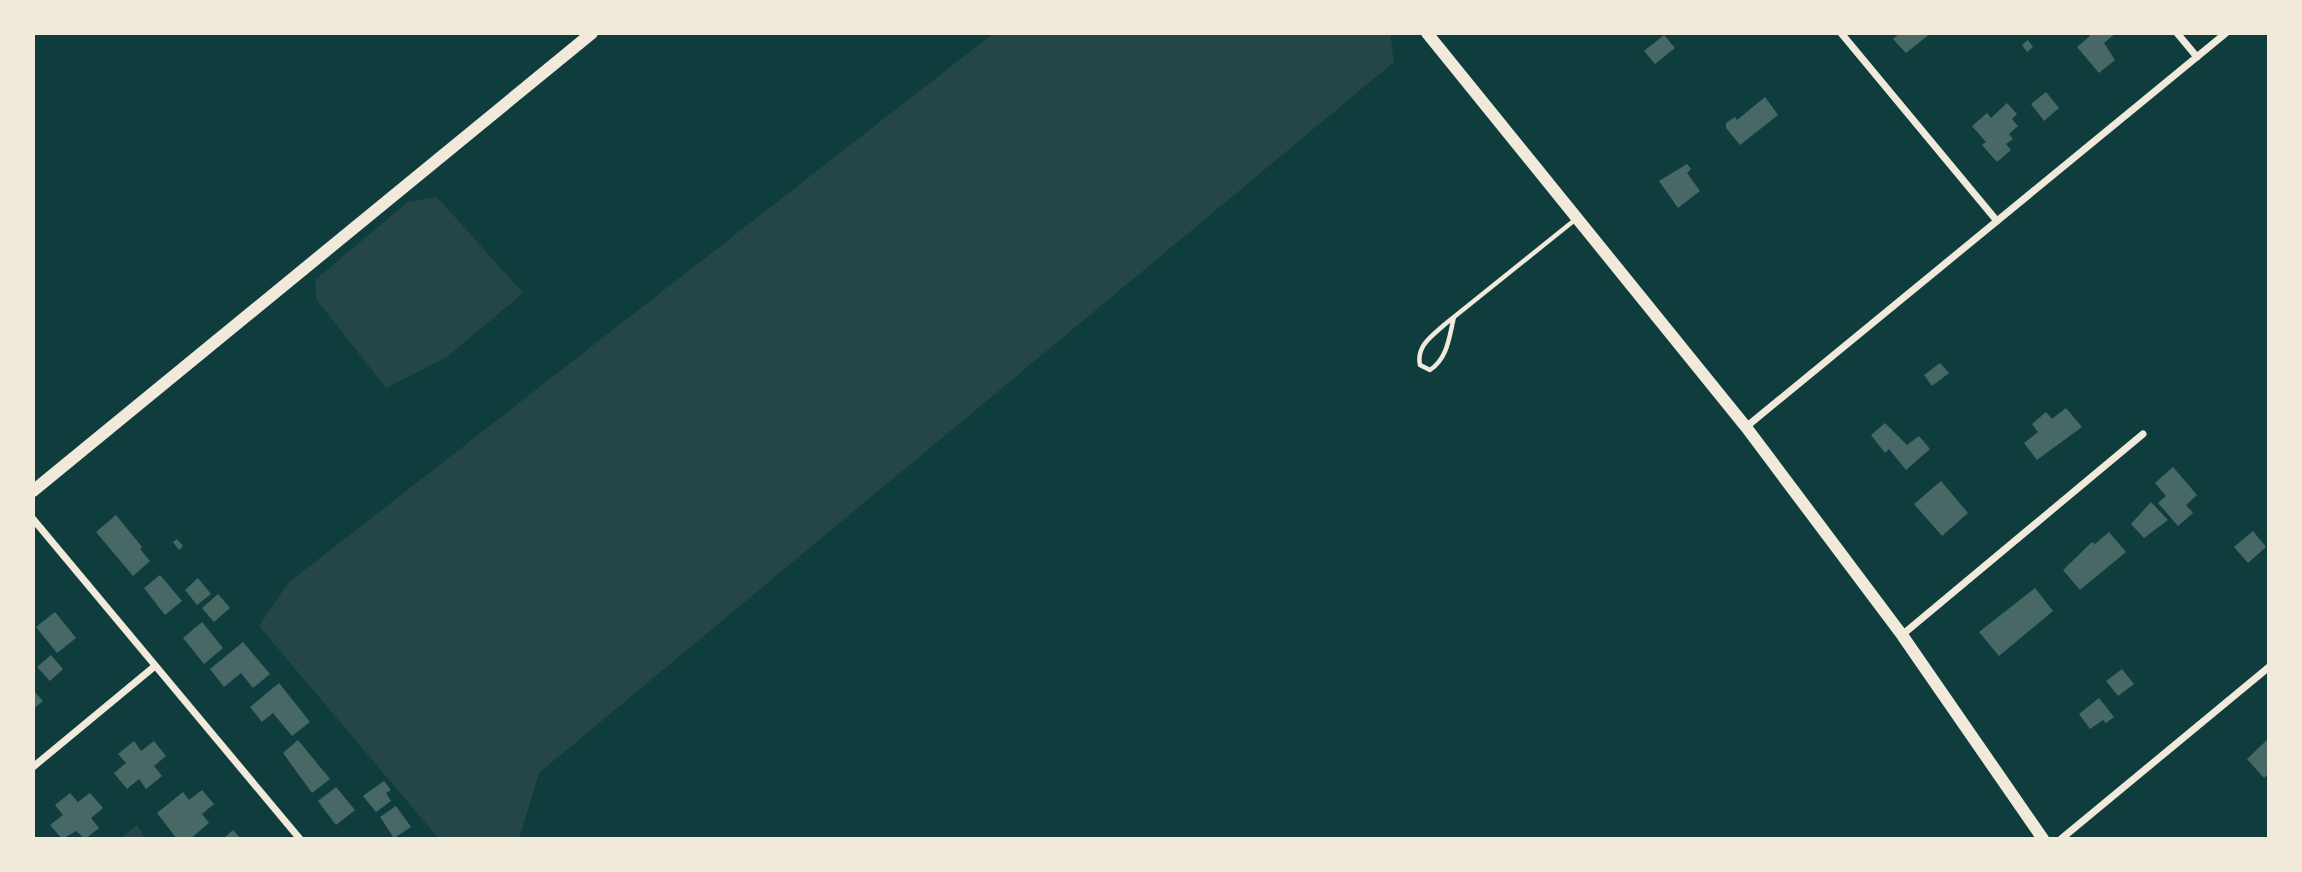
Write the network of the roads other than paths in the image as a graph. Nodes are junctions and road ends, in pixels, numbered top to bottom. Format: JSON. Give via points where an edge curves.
{"nodes":[{"id":1,"x":592,"y":33,"type":"edge"},
{"id":2,"x":1427,"y":33,"type":"edge"},
{"id":3,"x":1841,"y":33,"type":"edge"},
{"id":4,"x":2177,"y":33,"type":"edge"},
{"id":5,"x":2225,"y":33,"type":"edge"},
{"id":6,"x":2197,"y":57,"type":"junction"},
{"id":7,"x":1576,"y":218,"type":"junction"},
{"id":8,"x":1997,"y":221,"type":"junction"},
{"id":9,"x":1454,"y":317,"type":"junction"},
{"id":10,"x":1746,"y":427,"type":"junction"},
{"id":11,"x":2143,"y":434,"type":"dead end"},
{"id":12,"x":33,"y":491,"type":"edge"},
{"id":13,"x":33,"y":519,"type":"edge"},
{"id":14,"x":1902,"y":635,"type":"junction"},
{"id":15,"x":155,"y":666,"type":"junction"},
{"id":16,"x":2269,"y":667,"type":"edge"},
{"id":17,"x":33,"y":767,"type":"edge"},
{"id":18,"x":300,"y":839,"type":"edge"},
{"id":19,"x":2043,"y":839,"type":"edge"},
{"id":20,"x":2061,"y":839,"type":"edge"}],
"edges":[{"from":1,"to":12,"type":"street"},
{"from":2,"to":7,"type":"street"},
{"from":3,"to":8,"type":"street"},
{"from":4,"to":6,"type":"street"},
{"from":5,"to":6,"type":"street"},
{"from":6,"to":8,"type":"street"},
{"from":7,"to":9,"type":"lane"},
{"from":7,"to":10,"type":"street"},
{"from":8,"to":10,"type":"street"},
{"from":9,"to":9,"type":"lane","via":[[1424,344],[1418,356],[1420,365],[1430,370],[1446,353]]},
{"from":10,"to":14,"type":"street"},
{"from":11,"to":14,"type":"street"},
{"from":13,"to":15,"type":"street"},
{"from":14,"to":19,"type":"street"},
{"from":15,"to":17,"type":"street"},
{"from":15,"to":18,"type":"street"},
{"from":16,"to":20,"type":"street"}]}
